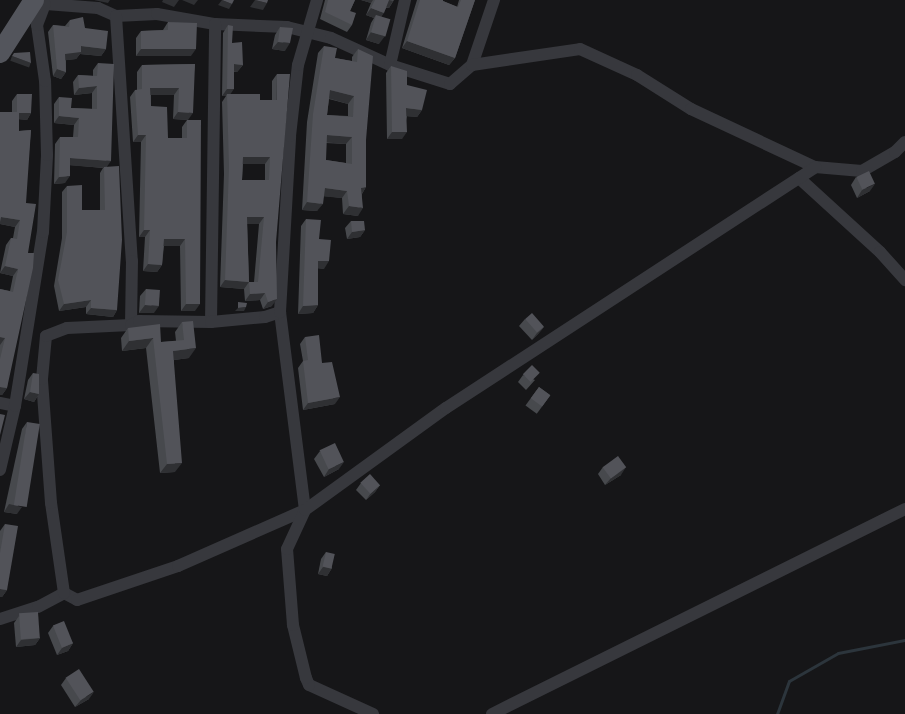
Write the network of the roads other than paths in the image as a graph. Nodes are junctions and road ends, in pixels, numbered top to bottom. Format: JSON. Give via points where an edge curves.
{"nodes":[{"id":1,"x":317,"y":0,"type":"edge"},
{"id":2,"x":405,"y":0,"type":"edge"},
{"id":3,"x":494,"y":0,"type":"edge"},
{"id":4,"x":37,"y":2,"type":"edge"},
{"id":5,"x":116,"y":16,"type":"junction"},
{"id":6,"x":216,"y":24,"type":"junction"},
{"id":7,"x":309,"y":32,"type":"junction"},
{"id":8,"x":0,"y":53,"type":"edge"},
{"id":9,"x":390,"y":65,"type":"junction"},
{"id":10,"x":472,"y":65,"type":"junction"},
{"id":11,"x":905,"y":142,"type":"edge"},
{"id":12,"x":815,"y":167,"type":"junction"},
{"id":13,"x":799,"y":178,"type":"junction"},
{"id":14,"x":905,"y":279,"type":"edge"},
{"id":15,"x":280,"y":312,"type":"junction"},
{"id":16,"x":211,"y":322,"type":"junction"},
{"id":17,"x":131,"y":325,"type":"junction"},
{"id":18,"x":0,"y":403,"type":"edge"},
{"id":19,"x":15,"y":406,"type":"junction"},
{"id":20,"x":0,"y":470,"type":"edge"},
{"id":21,"x":905,"y":509,"type":"edge"},
{"id":22,"x":305,"y":510,"type":"junction"},
{"id":23,"x":64,"y":593,"type":"junction"},
{"id":24,"x":0,"y":619,"type":"edge"},
{"id":25,"x":373,"y":714,"type":"edge"},
{"id":26,"x":492,"y":714,"type":"edge"}],
"edges":[{"from":1,"to":7,"type":"street"},
{"from":2,"to":9,"type":"street"},
{"from":3,"to":10,"type":"street"},
{"from":4,"to":5,"type":"street","via":[[98,9]]},
{"from":4,"to":8,"type":"main road"},
{"from":4,"to":19,"type":"street","via":[[47,155],[43,232]]},
{"from":5,"to":6,"type":"street","via":[[157,14]]},
{"from":5,"to":17,"type":"street","via":[[132,261]]},
{"from":6,"to":7,"type":"street"},
{"from":6,"to":16,"type":"street"},
{"from":7,"to":9,"type":"street"},
{"from":7,"to":15,"type":"street","via":[[298,65],[290,136]]},
{"from":9,"to":10,"type":"street","via":[[450,84]]},
{"from":10,"to":12,"type":"street","via":[[580,49],[637,75],[720,124]]},
{"from":11,"to":12,"type":"street","via":[[862,171]]},
{"from":12,"to":13,"type":"street"},
{"from":13,"to":14,"type":"street"},
{"from":13,"to":22,"type":"street","via":[[481,384]]},
{"from":15,"to":16,"type":"street","via":[[265,318]]},
{"from":15,"to":22,"type":"street"},
{"from":16,"to":17,"type":"street","via":[[139,321]]},
{"from":17,"to":23,"type":"street","via":[[52,331],[43,346],[51,503]]},
{"from":18,"to":19,"type":"street"},
{"from":19,"to":20,"type":"street"},
{"from":21,"to":26,"type":"street"},
{"from":22,"to":23,"type":"street","via":[[177,566],[76,600]]},
{"from":22,"to":25,"type":"street","via":[[287,549],[293,625],[306,678],[309,685]]},
{"from":23,"to":24,"type":"street","via":[[38,607]]}]}
